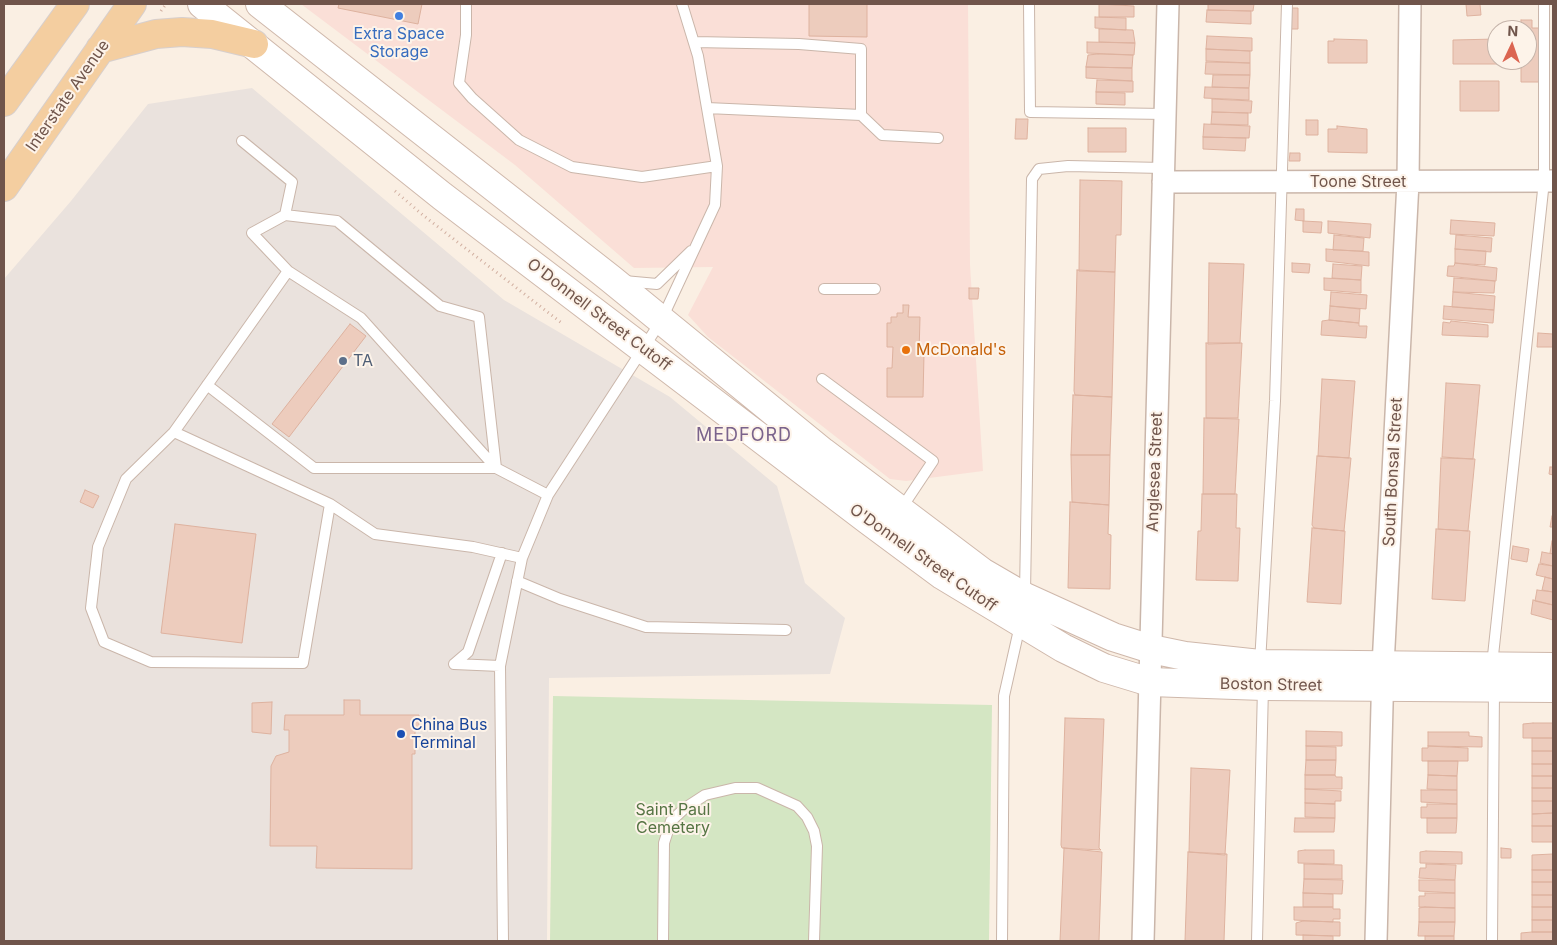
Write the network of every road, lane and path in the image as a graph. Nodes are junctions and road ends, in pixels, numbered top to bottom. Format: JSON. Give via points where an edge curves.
{"nodes":[{"id":1,"x":75,"y":4,"type":"edge"},
{"id":2,"x":132,"y":4,"type":"edge"},
{"id":3,"x":202,"y":4,"type":"edge"},
{"id":4,"x":260,"y":4,"type":"edge"},
{"id":5,"x":466,"y":4,"type":"edge"},
{"id":6,"x":682,"y":4,"type":"edge"},
{"id":7,"x":1029,"y":4,"type":"edge"},
{"id":8,"x":1168,"y":4,"type":"edge"},
{"id":9,"x":1287,"y":4,"type":"edge"},
{"id":10,"x":1410,"y":4,"type":"edge"},
{"id":11,"x":1544,"y":4,"type":"edge"},
{"id":12,"x":694,"y":42,"type":"junction"},
{"id":13,"x":254,"y":44,"type":"junction"},
{"id":14,"x":100,"y":49,"type":"junction"},
{"id":15,"x":4,"y":102,"type":"edge"},
{"id":16,"x":707,"y":108,"type":"junction"},
{"id":17,"x":1165,"y":114,"type":"junction"},
{"id":18,"x":861,"y":115,"type":"junction"},
{"id":19,"x":938,"y":138,"type":"dead end"},
{"id":20,"x":242,"y":141,"type":"dead end"},
{"id":21,"x":717,"y":166,"type":"junction"},
{"id":22,"x":1163,"y":175,"type":"junction"},
{"id":23,"x":1549,"y":181,"type":"edge"},
{"id":24,"x":1283,"y":182,"type":"junction"},
{"id":25,"x":1408,"y":182,"type":"junction"},
{"id":26,"x":4,"y":187,"type":"edge"},
{"id":27,"x":285,"y":215,"type":"junction"},
{"id":28,"x":698,"y":245,"type":"junction"},
{"id":29,"x":288,"y":271,"type":"junction"},
{"id":30,"x":610,"y":280,"type":"junction"},
{"id":31,"x":824,"y":289,"type":"dead end"},
{"id":32,"x":875,"y":289,"type":"dead end"},
{"id":33,"x":661,"y":321,"type":"junction"},
{"id":34,"x":644,"y":349,"type":"junction"},
{"id":35,"x":822,"y":380,"type":"dead end"},
{"id":36,"x":207,"y":385,"type":"junction"},
{"id":37,"x":174,"y":432,"type":"junction"},
{"id":38,"x":496,"y":468,"type":"junction"},
{"id":39,"x":548,"y":495,"type":"junction"},
{"id":40,"x":330,"y":504,"type":"junction"},
{"id":41,"x":900,"y":510,"type":"junction"},
{"id":42,"x":502,"y":553,"type":"junction"},
{"id":43,"x":522,"y":558,"type":"junction"},
{"id":44,"x":517,"y":581,"type":"junction"},
{"id":45,"x":1017,"y":593,"type":"junction"},
{"id":46,"x":1013,"y":619,"type":"junction"},
{"id":47,"x":786,"y":630,"type":"dead end"},
{"id":48,"x":1151,"y":649,"type":"junction"},
{"id":49,"x":500,"y":666,"type":"junction"},
{"id":50,"x":1553,"y":667,"type":"edge"},
{"id":51,"x":1261,"y":675,"type":"junction"},
{"id":52,"x":1383,"y":676,"type":"junction"},
{"id":53,"x":1493,"y":677,"type":"junction"},
{"id":54,"x":1150,"y":682,"type":"junction"},
{"id":55,"x":1553,"y":688,"type":"edge"},
{"id":56,"x":503,"y":941,"type":"edge"},
{"id":57,"x":663,"y":941,"type":"edge"},
{"id":58,"x":814,"y":941,"type":"edge"},
{"id":59,"x":1002,"y":941,"type":"edge"},
{"id":60,"x":1143,"y":941,"type":"edge"},
{"id":61,"x":1256,"y":941,"type":"edge"},
{"id":62,"x":1376,"y":941,"type":"edge"},
{"id":63,"x":1492,"y":941,"type":"edge"}],
"edges":[{"from":1,"to":15,"type":"main road"},
{"from":2,"to":14,"type":"main road","name":"Interstate Avenue"},
{"from":3,"to":13,"type":"main road","name":"O'Donnell Street Cutoff"},
{"from":4,"to":30,"type":"main road","name":"O'Donnell Street Cutoff"},
{"from":5,"to":21,"type":"lane","via":[[466,35],[459,83],[519,140],[572,167],[642,177]]},
{"from":6,"to":12,"type":"lane"},
{"from":7,"to":17,"type":"lane","via":[[1030,112]]},
{"from":8,"to":17,"type":"street","name":"Anglesea Street"},
{"from":9,"to":24,"type":"lane"},
{"from":10,"to":25,"type":"street","name":"South Bonsal Street"},
{"from":11,"to":23,"type":"lane"},
{"from":12,"to":16,"type":"lane"},
{"from":12,"to":18,"type":"lane","via":[[861,49]]},
{"from":13,"to":14,"type":"main road","via":[[212,34],[182,32],[156,34]]},
{"from":13,"to":34,"type":"main road","name":"O'Donnell Street Cutoff","via":[[442,196]]},
{"from":14,"to":26,"type":"main road","name":"Interstate Avenue"},
{"from":16,"to":18,"type":"lane"},
{"from":16,"to":21,"type":"lane"},
{"from":17,"to":22,"type":"street","name":"Anglesea Street"},
{"from":18,"to":19,"type":"lane","via":[[882,135]]},
{"from":20,"to":27,"type":"lane","via":[[292,182]]},
{"from":21,"to":28,"type":"lane","via":[[715,205]]},
{"from":22,"to":24,"type":"street","name":"Toone Street"},
{"from":22,"to":45,"type":"lane","via":[[1068,166],[1039,169],[1032,179],[1027,566]]},
{"from":22,"to":48,"type":"street","name":"Anglesea Street"},
{"from":23,"to":25,"type":"street","name":"Toone Street"},
{"from":23,"to":53,"type":"lane"},
{"from":24,"to":25,"type":"street","name":"Toone Street"},
{"from":24,"to":51,"type":"lane"},
{"from":25,"to":52,"type":"street","name":"South Bonsal Street"},
{"from":27,"to":29,"type":"lane","via":[[252,233]]},
{"from":27,"to":38,"type":"lane","via":[[337,221],[440,306],[479,317]]},
{"from":28,"to":30,"type":"lane","via":[[657,284]]},
{"from":28,"to":33,"type":"lane"},
{"from":29,"to":36,"type":"lane"},
{"from":29,"to":38,"type":"lane","via":[[360,318]]},
{"from":30,"to":33,"type":"main road","name":"O'Donnell Street Cutoff"},
{"from":31,"to":32,"type":"lane"},
{"from":33,"to":34,"type":"lane"},
{"from":33,"to":41,"type":"main road","name":"O'Donnell Street Cutoff"},
{"from":34,"to":39,"type":"lane"},
{"from":34,"to":46,"type":"main road","name":"O'Donnell Street Cutoff","via":[[942,575]]},
{"from":35,"to":41,"type":"lane","via":[[933,461]]},
{"from":36,"to":37,"type":"lane"},
{"from":36,"to":38,"type":"lane","via":[[314,468]]},
{"from":37,"to":40,"type":"lane"},
{"from":37,"to":40,"type":"lane","via":[[126,479],[98,547],[91,608],[104,642],[151,662],[303,663]]},
{"from":38,"to":39,"type":"lane"},
{"from":39,"to":43,"type":"lane"},
{"from":40,"to":42,"type":"lane","via":[[375,534]]},
{"from":41,"to":45,"type":"main road","name":"O'Donnell Street Cutoff","via":[[982,572]]},
{"from":42,"to":43,"type":"lane"},
{"from":42,"to":49,"type":"lane","via":[[468,652],[454,664]]},
{"from":43,"to":44,"type":"lane"},
{"from":44,"to":47,"type":"lane","via":[[560,599],[646,627]]},
{"from":44,"to":49,"type":"lane"},
{"from":45,"to":48,"type":"main road","name":"Boston Street","via":[[1075,621]]},
{"from":46,"to":54,"type":"main road","name":"Boston Street","via":[[1104,668]]},
{"from":46,"to":59,"type":"lane","via":[[1004,696]]},
{"from":48,"to":51,"type":"main road","name":"Boston Street"},
{"from":48,"to":54,"type":"street","name":"Anglesea Street"},
{"from":49,"to":56,"type":"lane"},
{"from":50,"to":53,"type":"main road","name":"Boston Street"},
{"from":51,"to":52,"type":"main road","name":"Boston Street"},
{"from":51,"to":54,"type":"main road","name":"Boston Street"},
{"from":51,"to":61,"type":"lane"},
{"from":52,"to":53,"type":"main road","name":"Boston Street"},
{"from":52,"to":62,"type":"street","name":"South Bonsal Street"},
{"from":53,"to":55,"type":"main road","name":"Boston Street"},
{"from":53,"to":63,"type":"lane"},
{"from":54,"to":60,"type":"street","name":"Anglesea Street"},
{"from":57,"to":58,"type":"lane","via":[[664,844],[671,821],[705,795],[735,788],[757,788],[797,806],[807,817],[817,846]]}]}
